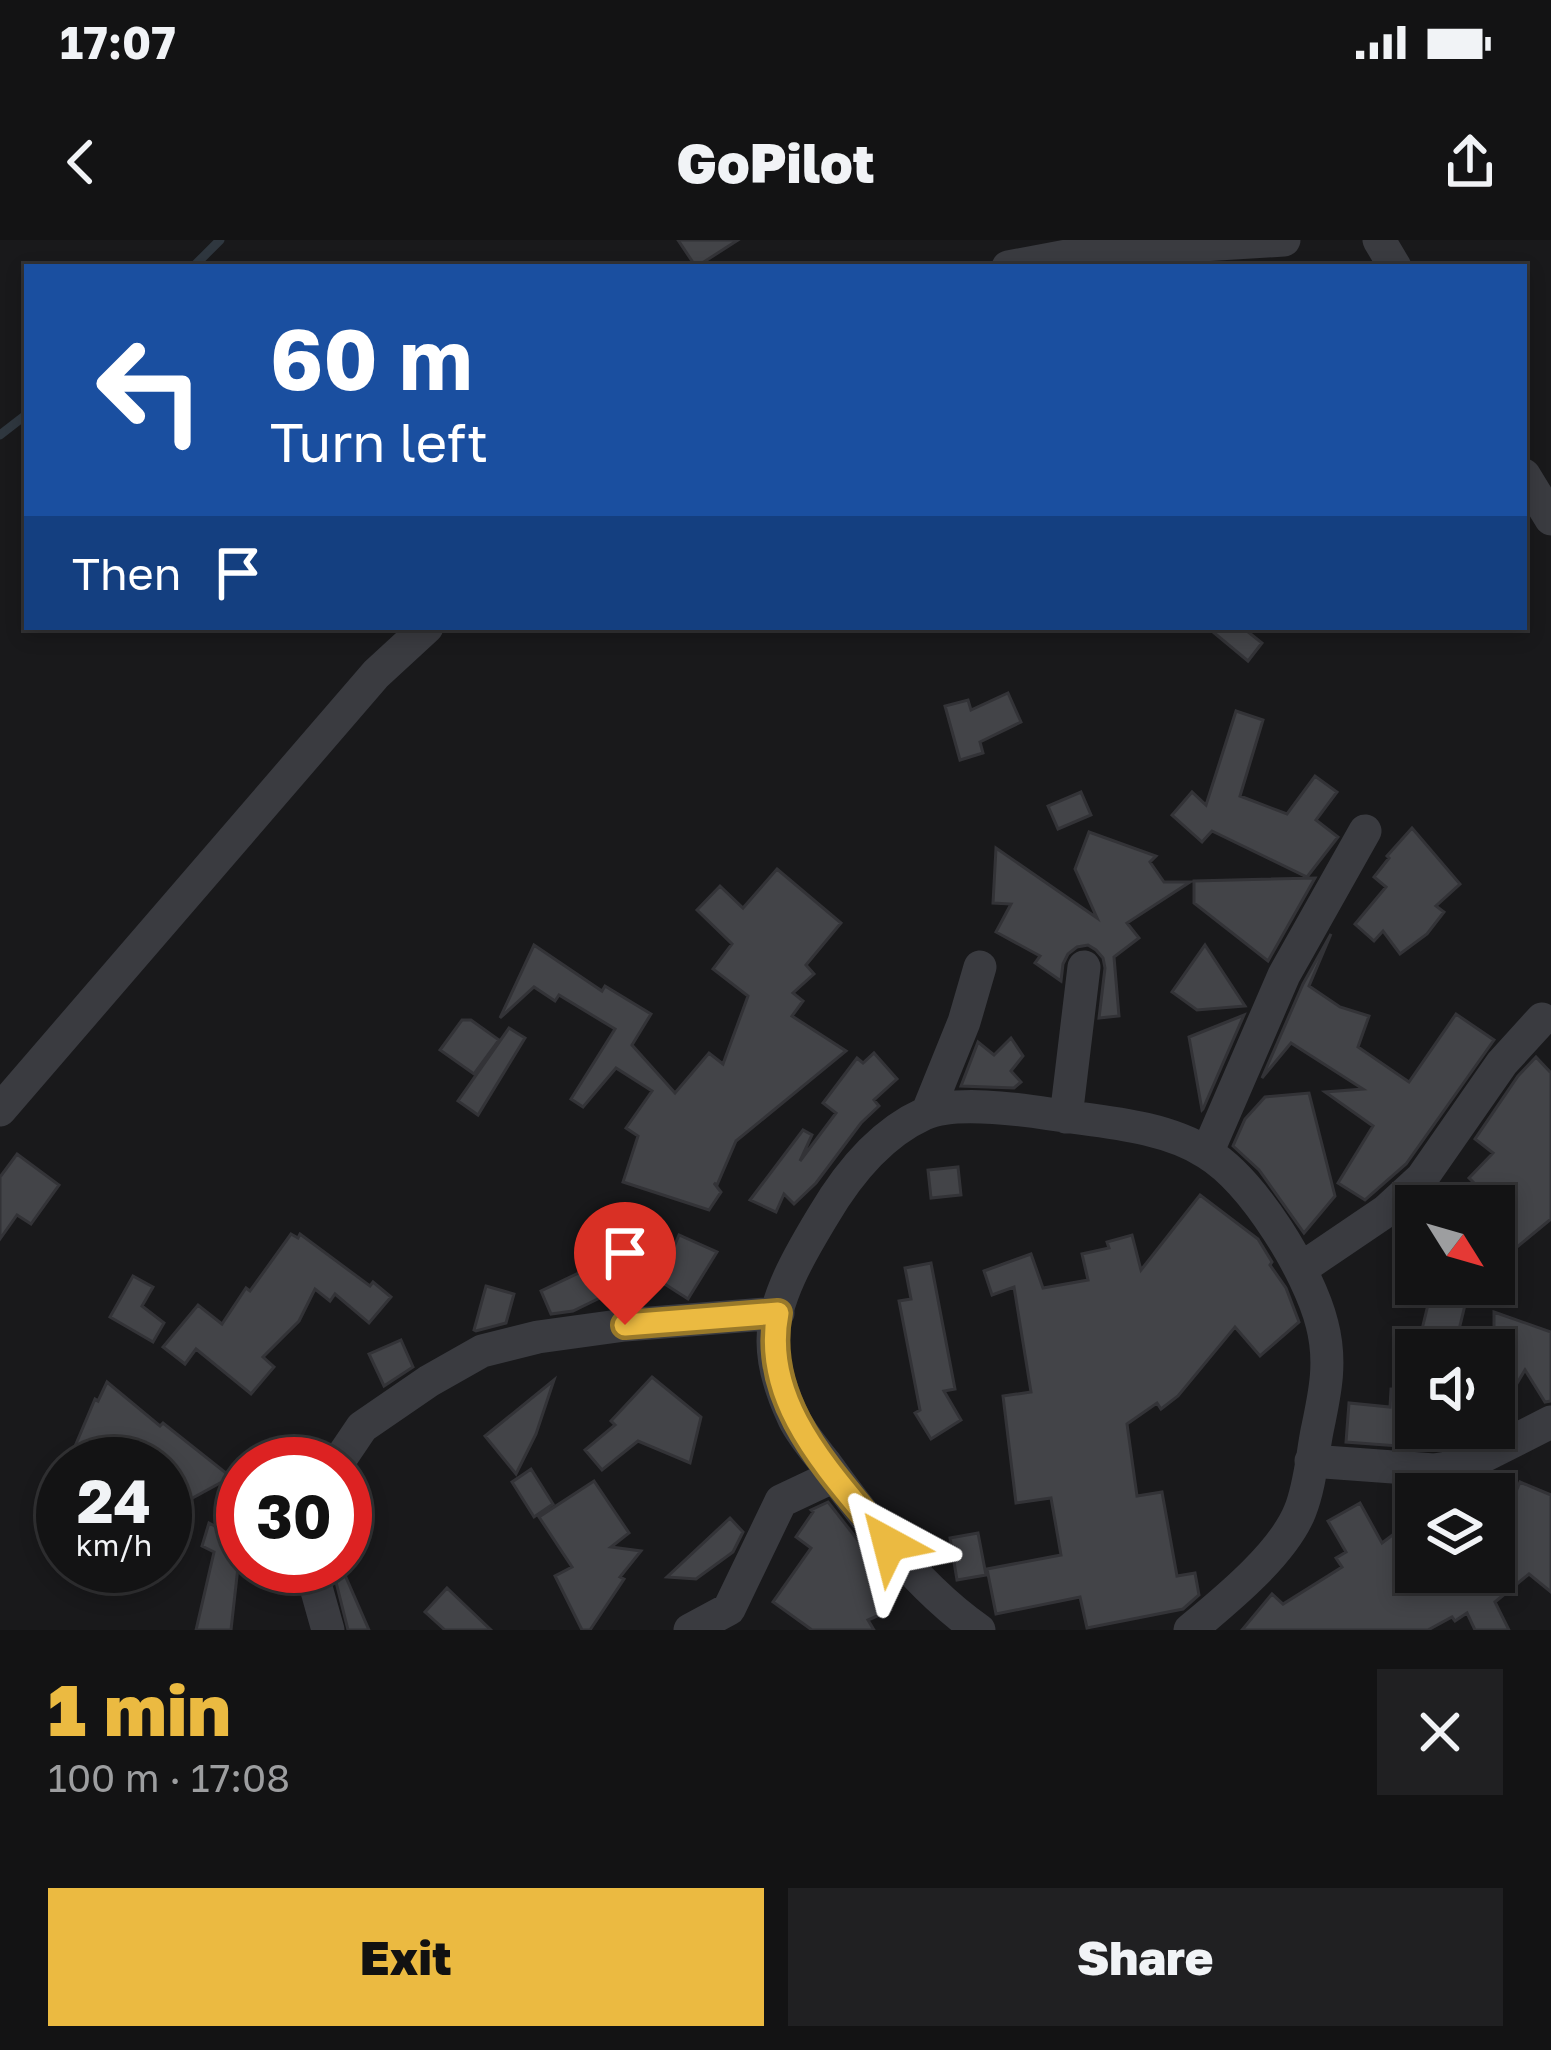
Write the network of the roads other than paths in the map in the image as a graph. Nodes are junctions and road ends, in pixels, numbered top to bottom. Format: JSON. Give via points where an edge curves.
{"nodes":[{"id":1,"x":1284,"y":240,"type":"edge"},
{"id":2,"x":1024,"y":264,"type":"edge"},
{"id":3,"x":1527,"y":480,"type":"edge"},
{"id":4,"x":1551,"y":519,"type":"edge"},
{"id":5,"x":424,"y":630,"type":"edge"},
{"id":6,"x":1365,"y":831,"type":"dead end"},
{"id":7,"x":980,"y":967,"type":"dead end"},
{"id":8,"x":1084,"y":967,"type":"dead end"},
{"id":9,"x":1542,"y":1019,"type":"dead end"},
{"id":10,"x":0,"y":1110,"type":"edge"},
{"id":11,"x":928,"y":1111,"type":"junction"},
{"id":12,"x":1066,"y":1117,"type":"junction"},
{"id":13,"x":1207,"y":1153,"type":"junction"},
{"id":14,"x":1302,"y":1268,"type":"junction"},
{"id":15,"x":778,"y":1313,"type":"junction"},
{"id":16,"x":1551,"y":1422,"type":"edge"},
{"id":17,"x":355,"y":1437,"type":"edge"},
{"id":18,"x":1311,"y":1461,"type":"junction"},
{"id":19,"x":834,"y":1476,"type":"junction"},
{"id":20,"x":318,"y":1593,"type":"edge"},
{"id":21,"x":328,"y":1630,"type":"edge"},
{"id":22,"x":690,"y":1630,"type":"edge"},
{"id":23,"x":979,"y":1630,"type":"edge"},
{"id":24,"x":1190,"y":1630,"type":"edge"}],
"edges":[{"from":1,"to":2,"type":"street","via":[[1088,252]]},
{"from":3,"to":4,"type":"street"},
{"from":5,"to":10,"type":"street","via":[[376,674]]},
{"from":6,"to":13,"type":"street","via":[[1284,975]]},
{"from":7,"to":11,"type":"street"},
{"from":8,"to":12,"type":"street"},
{"from":9,"to":14,"type":"street","via":[[1421,1178]]},
{"from":11,"to":12,"type":"street","via":[[1004,1107]]},
{"from":11,"to":15,"type":"street","via":[[866,1156],[842,1188],[794,1263]]},
{"from":12,"to":13,"type":"street","via":[[1162,1134]]},
{"from":13,"to":14,"type":"street"},
{"from":14,"to":18,"type":"street","via":[[1329,1374]]},
{"from":15,"to":17,"type":"street","via":[[603,1328],[482,1351]]},
{"from":15,"to":19,"type":"street","via":[[778,1378],[796,1422]]},
{"from":16,"to":18,"type":"street","via":[[1466,1466]]},
{"from":18,"to":24,"type":"street","via":[[1299,1515],[1282,1539]]},
{"from":19,"to":22,"type":"street","via":[[781,1501],[729,1610]]},
{"from":19,"to":23,"type":"street","via":[[889,1544]]},
{"from":20,"to":21,"type":"street"}]}
